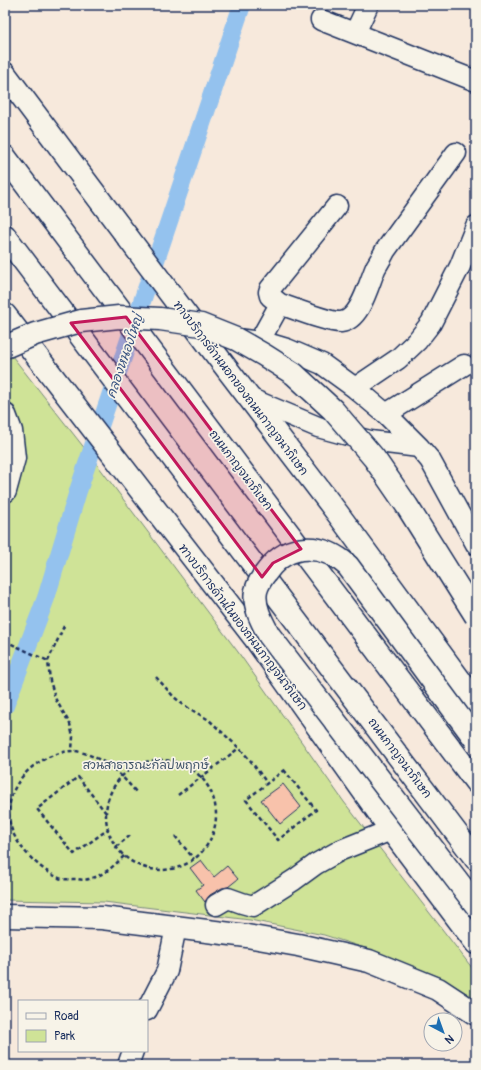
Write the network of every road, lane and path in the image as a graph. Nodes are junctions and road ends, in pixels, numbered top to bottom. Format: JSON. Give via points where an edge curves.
{"nodes":[{"id":1,"x":368,"y":5,"type":"edge"},
{"id":2,"x":321,"y":20,"type":"dead end"},
{"id":3,"x":355,"y":33,"type":"junction"},
{"id":4,"x":5,"y":74,"type":"edge"},
{"id":5,"x":476,"y":81,"type":"edge"},
{"id":6,"x":456,"y":153,"type":"dead end"},
{"id":7,"x":5,"y":157,"type":"edge"},
{"id":8,"x":337,"y":206,"type":"dead end"},
{"id":9,"x":476,"y":226,"type":"edge"},
{"id":10,"x":5,"y":236,"type":"edge"},
{"id":11,"x":280,"y":304,"type":"junction"},
{"id":12,"x":5,"y":315,"type":"edge"},
{"id":13,"x":259,"y":342,"type":"junction"},
{"id":14,"x":15,"y":344,"type":"edge"},
{"id":15,"x":210,"y":348,"type":"junction"},
{"id":16,"x":464,"y":365,"type":"dead end"},
{"id":17,"x":355,"y":388,"type":"junction"},
{"id":18,"x":249,"y":398,"type":"junction"},
{"id":19,"x":386,"y":414,"type":"junction"},
{"id":20,"x":5,"y":415,"type":"edge"},
{"id":21,"x":419,"y":447,"type":"junction"},
{"id":22,"x":5,"y":491,"type":"edge"},
{"id":23,"x":476,"y":544,"type":"edge"},
{"id":24,"x":476,"y":616,"type":"edge"},
{"id":25,"x":64,"y":626,"type":"dead end"},
{"id":26,"x":5,"y":641,"type":"edge"},
{"id":27,"x":48,"y":661,"type":"junction"},
{"id":28,"x":156,"y":677,"type":"dead end"},
{"id":29,"x":476,"y":702,"type":"edge"},
{"id":30,"x":476,"y":740,"type":"edge"},
{"id":31,"x":239,"y":748,"type":"junction"},
{"id":32,"x":72,"y":750,"type":"junction"},
{"id":33,"x":122,"y":776,"type":"junction"},
{"id":34,"x":201,"y":777,"type":"junction"},
{"id":35,"x":476,"y":782,"type":"edge"},
{"id":36,"x":267,"y":783,"type":"junction"},
{"id":37,"x":136,"y":792,"type":"dead end"},
{"id":38,"x":178,"y":795,"type":"dead end"},
{"id":39,"x":106,"y":813,"type":"junction"},
{"id":40,"x":5,"y":816,"type":"edge"},
{"id":41,"x":9,"y":817,"type":"junction"},
{"id":42,"x":107,"y":830,"type":"junction"},
{"id":43,"x":391,"y":830,"type":"junction"},
{"id":44,"x":132,"y":834,"type":"dead end"},
{"id":45,"x":175,"y":836,"type":"dead end"},
{"id":46,"x":116,"y":848,"type":"junction"},
{"id":47,"x":124,"y":856,"type":"junction"},
{"id":48,"x":194,"y":859,"type":"junction"},
{"id":49,"x":476,"y":859,"type":"edge"},
{"id":50,"x":216,"y":905,"type":"dead end"},
{"id":51,"x":476,"y":905,"type":"edge"},
{"id":52,"x":5,"y":916,"type":"edge"},
{"id":53,"x":176,"y":927,"type":"junction"},
{"id":54,"x":476,"y":943,"type":"edge"},
{"id":55,"x":148,"y":1008,"type":"edge"},
{"id":56,"x":476,"y":1014,"type":"edge"},
{"id":57,"x":133,"y":1052,"type":"edge"},
{"id":58,"x":128,"y":1065,"type":"edge"}],
"edges":[{"from":1,"to":3,"type":"street"},
{"from":2,"to":3,"type":"street"},
{"from":3,"to":5,"type":"street"},
{"from":4,"to":15,"type":"main road","name":"ทางบริการด้านนอกของถนนกาญจนาภิเษก"},
{"from":6,"to":11,"type":"street","via":[[385,251],[360,306],[348,320],[330,321]]},
{"from":7,"to":35,"type":"main road","name":"ถนนกาญจนาภิเษก"},
{"from":8,"to":11,"type":"street","via":[[270,289],[270,296]]},
{"from":9,"to":17,"type":"street","via":[[460,266],[431,323],[398,358]]},
{"from":10,"to":49,"type":"main road","name":"ถนนกาญจนาภิเษก"},
{"from":11,"to":13,"type":"street"},
{"from":12,"to":14,"type":"main road","name":"ทางบริการด้านในของถนนกาญจนาภิเษก"},
{"from":13,"to":15,"type":"street","via":[[224,338]]},
{"from":13,"to":17,"type":"street","via":[[322,364]]},
{"from":14,"to":24,"type":"main road","bridge":true,"via":[[34,334],[81,321],[119,317],[160,319],[201,326],[236,339],[264,354],[294,374],[327,405],[374,458]]},
{"from":14,"to":43,"type":"main road","name":"ทางบริการด้านในของถนนกาญจนาภิเษก","via":[[156,511],[254,637]]},
{"from":15,"to":18,"type":"main road","name":"ทางบริการด้านนอกของถนนกาญจนาภิเษก"},
{"from":16,"to":19,"type":"street"},
{"from":17,"to":19,"type":"street"},
{"from":18,"to":21,"type":"street","via":[[318,427],[370,441]]},
{"from":18,"to":29,"type":"main road","name":"ทางบริการด้านนอกของถนนกาญจนาภิเษก"},
{"from":19,"to":21,"type":"street"},
{"from":20,"to":22,"type":"main road","via":[[11,431],[14,458]]},
{"from":21,"to":23,"type":"street","via":[[430,460]]},
{"from":25,"to":27,"type":"path"},
{"from":26,"to":27,"type":"path"},
{"from":27,"to":32,"type":"path","via":[[50,681],[56,700],[70,724]]},
{"from":28,"to":31,"type":"path","via":[[174,697],[209,720]]},
{"from":30,"to":51,"type":"main road","bridge":true,"via":[[348,566],[340,559],[312,548],[287,553],[273,563],[261,579],[256,592],[258,612],[266,629]]},
{"from":31,"to":34,"type":"path"},
{"from":31,"to":36,"type":"path"},
{"from":32,"to":33,"type":"path","via":[[103,760]]},
{"from":32,"to":41,"type":"path","via":[[46,757],[29,769],[19,780],[11,798]]},
{"from":33,"to":34,"type":"path","via":[[138,764],[164,759],[184,764]]},
{"from":33,"to":37,"type":"path"},
{"from":33,"to":39,"type":"path","via":[[107,800]]},
{"from":34,"to":38,"type":"path"},
{"from":34,"to":48,"type":"path","via":[[215,798],[217,812],[212,838],[203,853]]},
{"from":36,"to":36,"type":"path","via":[[284,770],[316,810],[278,840],[246,800]]},
{"from":39,"to":42,"type":"path"},
{"from":39,"to":42,"type":"path","via":[[78,777],[37,809],[74,854]]},
{"from":40,"to":41,"type":"path"},
{"from":41,"to":47,"type":"path","via":[[16,839],[27,853],[44,870],[61,878],[88,880],[108,871]]},
{"from":42,"to":46,"type":"path"},
{"from":43,"to":50,"type":"street","via":[[341,850],[253,906],[228,898]]},
{"from":43,"to":54,"type":"main road","name":"ทางบริการด้านในของถนนกาญจนาภิเษก"},
{"from":44,"to":46,"type":"path"},
{"from":45,"to":48,"type":"path"},
{"from":46,"to":47,"type":"path"},
{"from":47,"to":48,"type":"path","via":[[129,861],[154,871],[181,868]]},
{"from":52,"to":53,"type":"main road","via":[[102,918]]},
{"from":53,"to":55,"type":"street","via":[[167,971]]},
{"from":53,"to":56,"type":"main road","via":[[247,936],[369,961],[438,989]]},
{"from":57,"to":58,"type":"street"}]}
